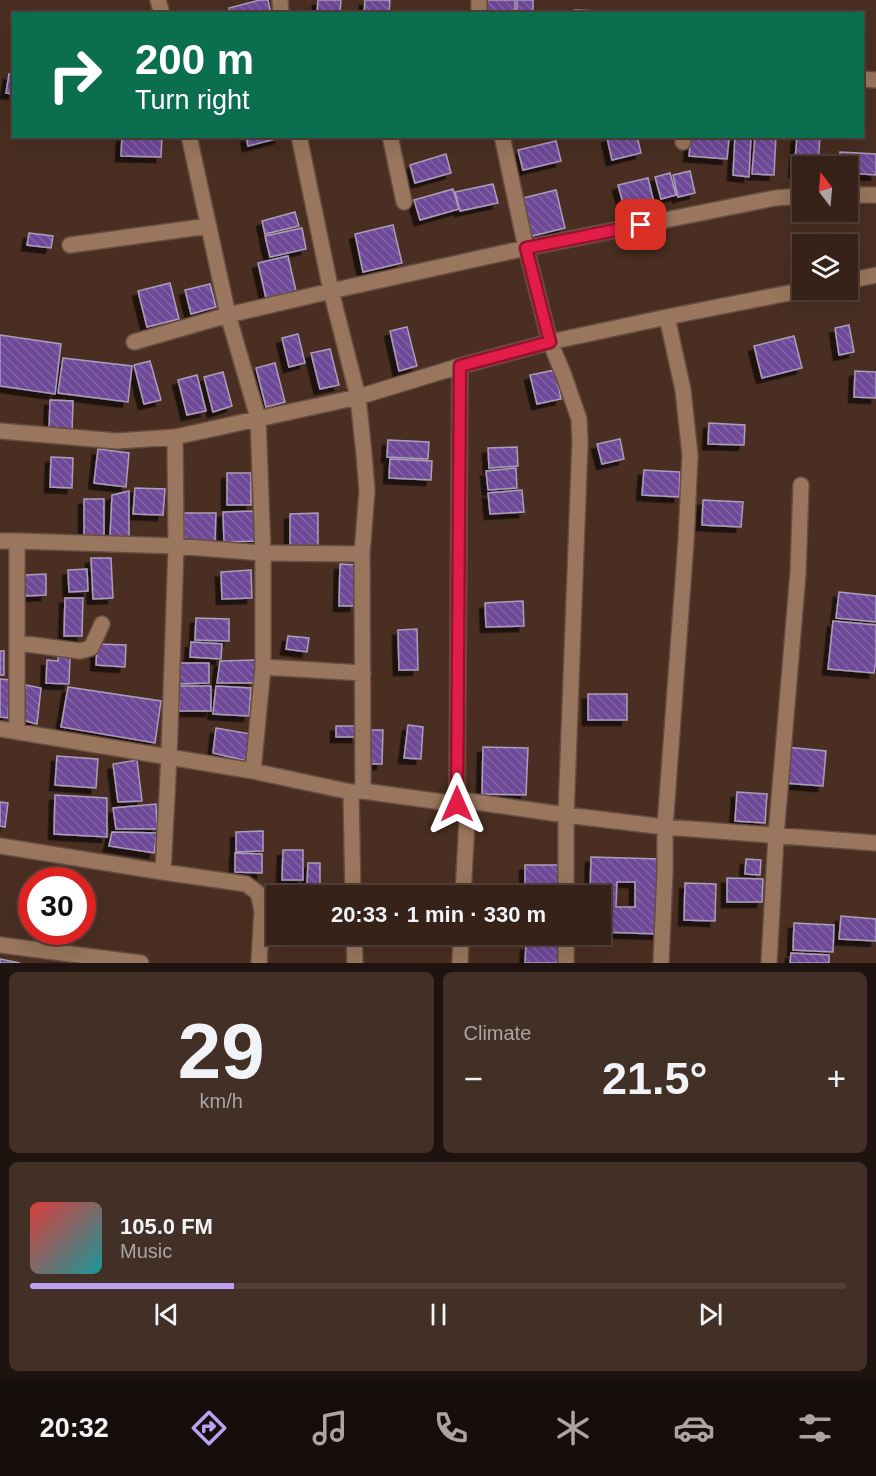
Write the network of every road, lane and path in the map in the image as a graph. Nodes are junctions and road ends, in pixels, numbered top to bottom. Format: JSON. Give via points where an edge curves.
{"nodes":[{"id":1,"x":189,"y":138,"type":"edge"},
{"id":2,"x":299,"y":138,"type":"edge"},
{"id":3,"x":390,"y":138,"type":"edge"},
{"id":4,"x":502,"y":138,"type":"edge"},
{"id":5,"x":858,"y":195,"type":"edge"},
{"id":6,"x":876,"y":195,"type":"edge"},
{"id":7,"x":792,"y":197,"type":"edge"},
{"id":8,"x":404,"y":202,"type":"dead end"},
{"id":9,"x":208,"y":226,"type":"junction"},
{"id":10,"x":70,"y":245,"type":"dead end"},
{"id":11,"x":526,"y":248,"type":"junction"},
{"id":12,"x":876,"y":275,"type":"edge"},
{"id":13,"x":858,"y":279,"type":"edge"},
{"id":14,"x":331,"y":291,"type":"junction"},
{"id":15,"x":792,"y":292,"type":"edge"},
{"id":16,"x":228,"y":315,"type":"junction"},
{"id":17,"x":667,"y":317,"type":"junction"},
{"id":18,"x":134,"y":342,"type":"dead end"},
{"id":19,"x":550,"y":342,"type":"junction"},
{"id":20,"x":460,"y":366,"type":"junction"},
{"id":21,"x":357,"y":397,"type":"junction"},
{"id":22,"x":258,"y":418,"type":"junction"},
{"id":23,"x":0,"y":431,"type":"edge"},
{"id":24,"x":175,"y":437,"type":"junction"},
{"id":25,"x":801,"y":485,"type":"dead end"},
{"id":26,"x":0,"y":541,"type":"edge"},
{"id":27,"x":17,"y":541,"type":"junction"},
{"id":28,"x":176,"y":546,"type":"junction"},
{"id":29,"x":263,"y":553,"type":"junction"},
{"id":30,"x":362,"y":554,"type":"junction"},
{"id":31,"x":102,"y":624,"type":"dead end"},
{"id":32,"x":18,"y":642,"type":"junction"},
{"id":33,"x":263,"y":667,"type":"junction"},
{"id":34,"x":363,"y":673,"type":"junction"},
{"id":35,"x":0,"y":729,"type":"edge"},
{"id":36,"x":18,"y":732,"type":"junction"},
{"id":37,"x":169,"y":756,"type":"junction"},
{"id":38,"x":253,"y":771,"type":"junction"},
{"id":39,"x":357,"y":792,"type":"junction"},
{"id":40,"x":462,"y":802,"type":"junction"},
{"id":41,"x":566,"y":815,"type":"junction"},
{"id":42,"x":665,"y":827,"type":"junction"},
{"id":43,"x":776,"y":836,"type":"junction"},
{"id":44,"x":876,"y":843,"type":"edge"},
{"id":45,"x":0,"y":846,"type":"edge"},
{"id":46,"x":163,"y":872,"type":"junction"},
{"id":47,"x":353,"y":885,"type":"edge"},
{"id":48,"x":463,"y":885,"type":"edge"},
{"id":49,"x":566,"y":885,"type":"edge"},
{"id":50,"x":0,"y":945,"type":"edge"},
{"id":51,"x":354,"y":945,"type":"edge"},
{"id":52,"x":461,"y":945,"type":"edge"},
{"id":53,"x":566,"y":945,"type":"edge"},
{"id":54,"x":70,"y":959,"type":"edge"},
{"id":55,"x":141,"y":963,"type":"edge"},
{"id":56,"x":258,"y":963,"type":"edge"},
{"id":57,"x":355,"y":963,"type":"edge"},
{"id":58,"x":460,"y":963,"type":"edge"},
{"id":59,"x":566,"y":963,"type":"edge"},
{"id":60,"x":661,"y":963,"type":"edge"},
{"id":61,"x":769,"y":963,"type":"edge"}],
"edges":[{"from":1,"to":9,"type":"street"},
{"from":2,"to":14,"type":"street"},
{"from":3,"to":8,"type":"street"},
{"from":4,"to":11,"type":"street"},
{"from":5,"to":6,"type":"street"},
{"from":7,"to":11,"type":"street"},
{"from":9,"to":10,"type":"street"},
{"from":9,"to":16,"type":"street"},
{"from":11,"to":14,"type":"street"},
{"from":11,"to":19,"type":"street"},
{"from":12,"to":13,"type":"street"},
{"from":14,"to":16,"type":"street"},
{"from":14,"to":21,"type":"street"},
{"from":15,"to":17,"type":"street"},
{"from":16,"to":18,"type":"street"},
{"from":16,"to":22,"type":"street"},
{"from":17,"to":19,"type":"street"},
{"from":17,"to":42,"type":"street","via":[[683,390],[690,455]]},
{"from":19,"to":20,"type":"street"},
{"from":19,"to":41,"type":"street","via":[[579,419],[580,442]]},
{"from":20,"to":21,"type":"street"},
{"from":20,"to":40,"type":"street"},
{"from":21,"to":22,"type":"street"},
{"from":21,"to":30,"type":"street","via":[[367,491]]},
{"from":22,"to":24,"type":"street"},
{"from":22,"to":29,"type":"street"},
{"from":23,"to":24,"type":"street","via":[[117,441]]},
{"from":24,"to":28,"type":"street"},
{"from":25,"to":43,"type":"street","via":[[798,573]]},
{"from":26,"to":27,"type":"street"},
{"from":27,"to":28,"type":"street"},
{"from":27,"to":32,"type":"street"},
{"from":28,"to":29,"type":"street"},
{"from":28,"to":37,"type":"street"},
{"from":29,"to":30,"type":"street"},
{"from":29,"to":33,"type":"street"},
{"from":30,"to":34,"type":"street"},
{"from":31,"to":32,"type":"street","via":[[91,648],[80,651]]},
{"from":32,"to":36,"type":"street"},
{"from":33,"to":34,"type":"street"},
{"from":33,"to":38,"type":"street"},
{"from":34,"to":39,"type":"street"},
{"from":35,"to":36,"type":"street"},
{"from":36,"to":37,"type":"street"},
{"from":37,"to":38,"type":"street"},
{"from":37,"to":46,"type":"street"},
{"from":38,"to":39,"type":"street"},
{"from":39,"to":40,"type":"street"},
{"from":39,"to":47,"type":"street"},
{"from":40,"to":41,"type":"street"},
{"from":40,"to":48,"type":"street"},
{"from":41,"to":42,"type":"street"},
{"from":41,"to":49,"type":"street"},
{"from":42,"to":43,"type":"street"},
{"from":42,"to":60,"type":"street"},
{"from":43,"to":44,"type":"street"},
{"from":43,"to":61,"type":"street"},
{"from":45,"to":46,"type":"street"},
{"from":46,"to":56,"type":"street","via":[[246,884],[258,893],[262,910]]},
{"from":50,"to":54,"type":"street"},
{"from":51,"to":57,"type":"street"},
{"from":52,"to":58,"type":"street"},
{"from":53,"to":59,"type":"street"},
{"from":54,"to":55,"type":"street"}]}
